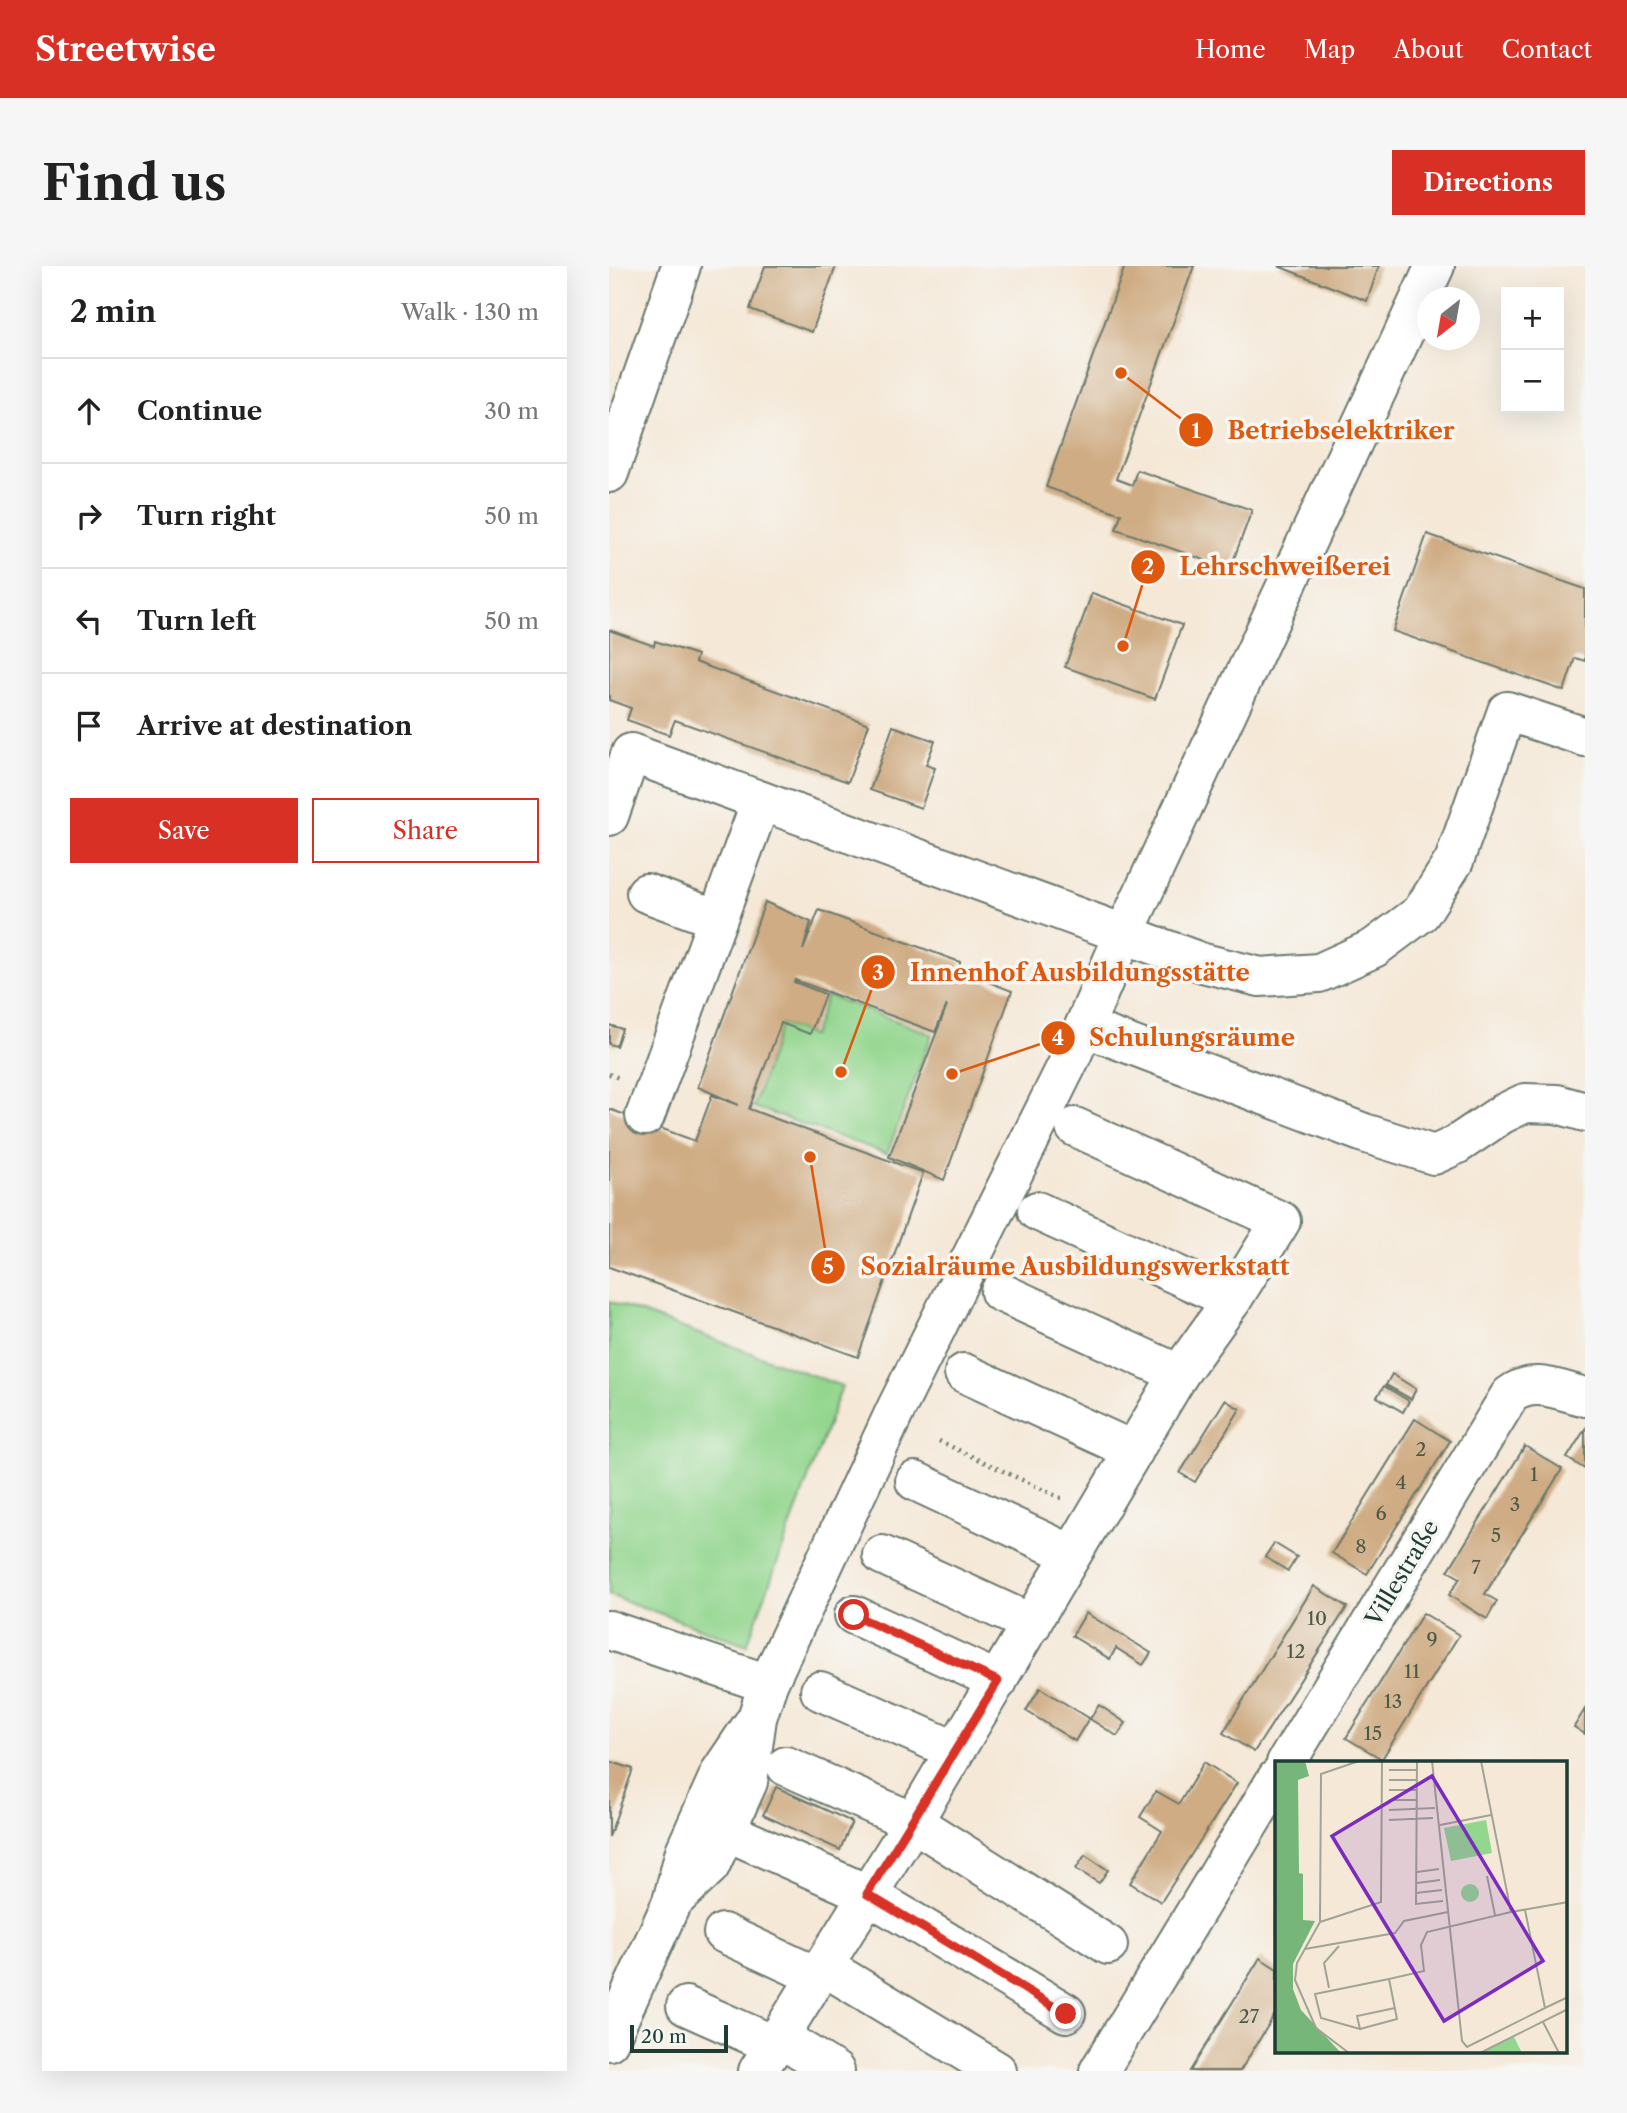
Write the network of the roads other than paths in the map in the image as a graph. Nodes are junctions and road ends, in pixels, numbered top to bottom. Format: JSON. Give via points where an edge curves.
{"nodes":[{"id":1,"x":681,"y":266,"type":"edge"},
{"id":2,"x":1435,"y":266,"type":"edge"},
{"id":3,"x":609,"y":473,"type":"edge"},
{"id":4,"x":1585,"y":737,"type":"edge"},
{"id":5,"x":620,"y":749,"type":"edge"},
{"id":6,"x":761,"y":801,"type":"junction"},
{"id":7,"x":609,"y":816,"type":"edge"},
{"id":8,"x":646,"y":893,"type":"dead end"},
{"id":9,"x":717,"y":919,"type":"junction"},
{"id":10,"x":1124,"y":934,"type":"junction"},
{"id":11,"x":1084,"y":1027,"type":"junction"},
{"id":12,"x":1585,"y":1112,"type":"edge"},
{"id":13,"x":645,"y":1116,"type":"dead end"},
{"id":14,"x":1075,"y":1127,"type":"dead end"},
{"id":15,"x":1037,"y":1211,"type":"dead end"},
{"id":16,"x":1000,"y":1292,"type":"dead end"},
{"id":17,"x":1232,"y":1300,"type":"junction"},
{"id":18,"x":964,"y":1373,"type":"dead end"},
{"id":19,"x":1179,"y":1374,"type":"junction"},
{"id":20,"x":1585,"y":1397,"type":"edge"},
{"id":21,"x":1134,"y":1451,"type":"junction"},
{"id":22,"x":915,"y":1481,"type":"dead end"},
{"id":23,"x":1071,"y":1554,"type":"junction"},
{"id":24,"x":881,"y":1555,"type":"dead end"},
{"id":25,"x":854,"y":1615,"type":"dead end"},
{"id":26,"x":1032,"y":1624,"type":"junction"},
{"id":27,"x":609,"y":1630,"type":"edge"},
{"id":28,"x":998,"y":1681,"type":"junction"},
{"id":29,"x":820,"y":1691,"type":"dead end"},
{"id":30,"x":763,"y":1701,"type":"junction"},
{"id":31,"x":954,"y":1750,"type":"junction"},
{"id":32,"x":1287,"y":1761,"type":"edge"},
{"id":33,"x":786,"y":1766,"type":"dead end"},
{"id":34,"x":1275,"y":1781,"type":"edge"},
{"id":35,"x":913,"y":1822,"type":"junction"},
{"id":36,"x":726,"y":1831,"type":"junction"},
{"id":37,"x":867,"y":1894,"type":"junction"},
{"id":38,"x":672,"y":1902,"type":"junction"},
{"id":39,"x":723,"y":1933,"type":"dead end"},
{"id":40,"x":1108,"y":1945,"type":"dead end"},
{"id":41,"x":821,"y":1972,"type":"junction"},
{"id":42,"x":686,"y":2006,"type":"dead end"},
{"id":43,"x":1066,"y":2014,"type":"dead end"},
{"id":44,"x":609,"y":2041,"type":"edge"},
{"id":45,"x":771,"y":2051,"type":"edge"},
{"id":46,"x":835,"y":2071,"type":"edge"},
{"id":47,"x":997,"y":2071,"type":"edge"},
{"id":48,"x":1099,"y":2071,"type":"edge"}],
"edges":[{"from":1,"to":3,"type":"street"},
{"from":2,"to":10,"type":"street"},
{"from":4,"to":10,"type":"street","via":[[1507,711],[1454,861],[1421,913],[1374,948],[1319,973],[1260,977],[1203,963]]},
{"from":5,"to":6,"type":"street"},
{"from":5,"to":7,"type":"street"},
{"from":6,"to":9,"type":"street"},
{"from":6,"to":10,"type":"street"},
{"from":8,"to":9,"type":"street"},
{"from":9,"to":13,"type":"street"},
{"from":10,"to":11,"type":"street"},
{"from":11,"to":12,"type":"street","via":[[1434,1155],[1525,1102]]},
{"from":11,"to":30,"type":"street","via":[[896,1409]]},
{"from":14,"to":17,"type":"street","via":[[1281,1221]]},
{"from":15,"to":17,"type":"street"},
{"from":16,"to":19,"type":"street"},
{"from":17,"to":19,"type":"street"},
{"from":18,"to":21,"type":"street"},
{"from":19,"to":21,"type":"street"},
{"from":20,"to":32,"type":"street","name":"Villestraße","via":[[1535,1384],[1510,1395]]},
{"from":21,"to":23,"type":"street"},
{"from":22,"to":23,"type":"street"},
{"from":23,"to":26,"type":"street"},
{"from":24,"to":26,"type":"street"},
{"from":25,"to":28,"type":"street"},
{"from":26,"to":28,"type":"street"},
{"from":27,"to":30,"type":"street"},
{"from":28,"to":31,"type":"street"},
{"from":29,"to":31,"type":"street"},
{"from":30,"to":36,"type":"street","via":[[748,1783]]},
{"from":30,"to":38,"type":"street","via":[[716,1781],[685,1851]]},
{"from":31,"to":35,"type":"street"},
{"from":33,"to":35,"type":"street"},
{"from":34,"to":48,"type":"street"},
{"from":35,"to":37,"type":"street"},
{"from":35,"to":40,"type":"street"},
{"from":36,"to":37,"type":"street"},
{"from":36,"to":38,"type":"street","via":[[710,1866]]},
{"from":37,"to":41,"type":"street"},
{"from":37,"to":43,"type":"street"},
{"from":38,"to":44,"type":"street"},
{"from":39,"to":41,"type":"street"},
{"from":41,"to":45,"type":"street"},
{"from":41,"to":47,"type":"street"},
{"from":42,"to":45,"type":"street"},
{"from":45,"to":46,"type":"street"}]}
